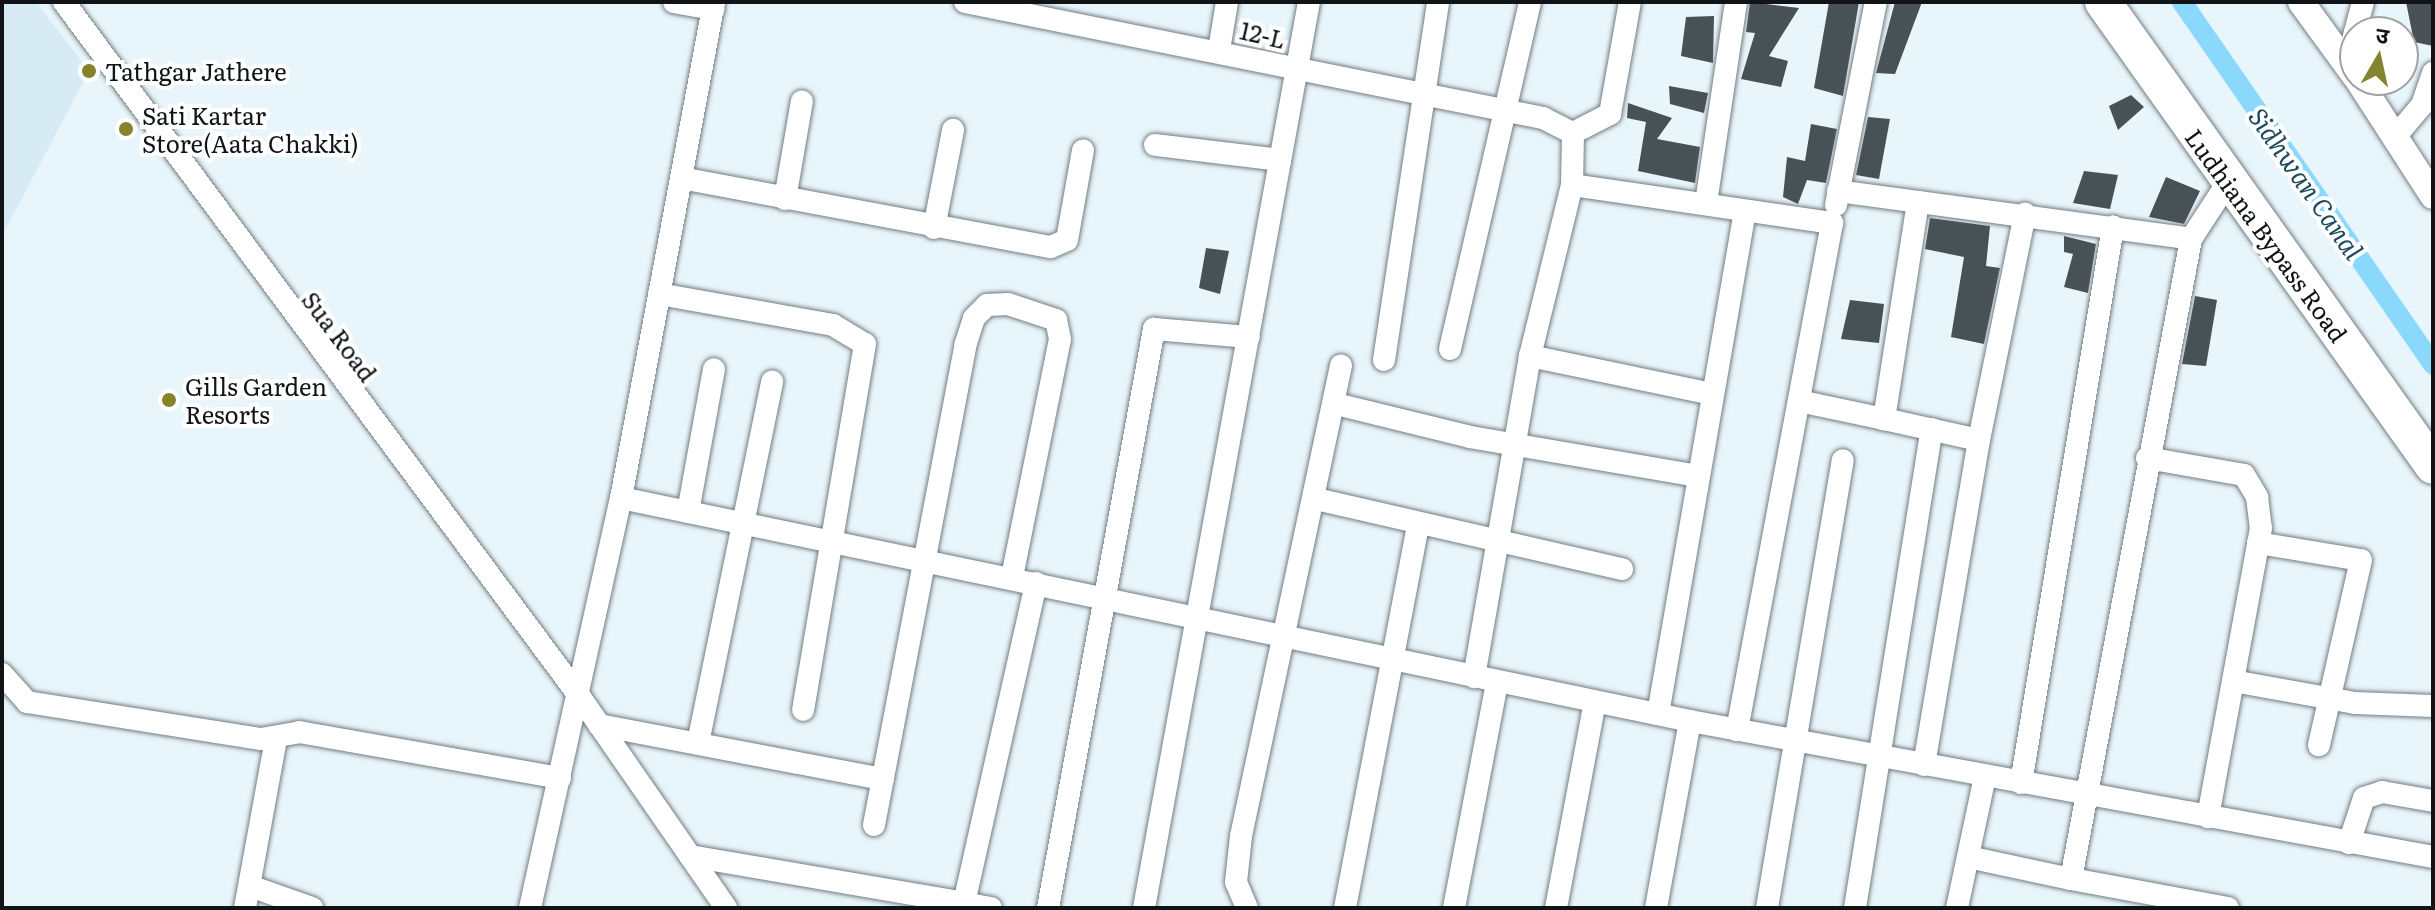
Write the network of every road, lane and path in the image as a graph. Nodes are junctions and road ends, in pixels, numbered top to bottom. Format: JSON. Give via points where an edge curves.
{"nodes":[{"id":1,"x":64,"y":2,"type":"edge"},
{"id":2,"x":674,"y":2,"type":"edge"},
{"id":3,"x":965,"y":2,"type":"edge"},
{"id":4,"x":1227,"y":2,"type":"edge"},
{"id":5,"x":1309,"y":2,"type":"edge"},
{"id":6,"x":1438,"y":2,"type":"edge"},
{"id":7,"x":1530,"y":2,"type":"edge"},
{"id":8,"x":1630,"y":2,"type":"edge"},
{"id":9,"x":1736,"y":2,"type":"edge"},
{"id":10,"x":1876,"y":2,"type":"edge"},
{"id":11,"x":2103,"y":2,"type":"edge"},
{"id":12,"x":2130,"y":2,"type":"edge"},
{"id":13,"x":2301,"y":2,"type":"edge"},
{"id":14,"x":713,"y":6,"type":"edge"},
{"id":15,"x":1219,"y":50,"type":"junction"},
{"id":16,"x":2339,"y":54,"type":"edge"},
{"id":17,"x":1296,"y":68,"type":"junction"},
{"id":18,"x":2433,"y":73,"type":"edge"},
{"id":19,"x":1422,"y":91,"type":"junction"},
{"id":20,"x":2368,"y":96,"type":"edge"},
{"id":21,"x":802,"y":101,"type":"dead end"},
{"id":22,"x":1502,"y":108,"type":"junction"},
{"id":23,"x":953,"y":130,"type":"dead end"},
{"id":24,"x":1573,"y":133,"type":"junction"},
{"id":25,"x":2395,"y":137,"type":"junction"},
{"id":26,"x":1155,"y":145,"type":"dead end"},
{"id":27,"x":1083,"y":150,"type":"dead end"},
{"id":28,"x":1280,"y":160,"type":"junction"},
{"id":29,"x":681,"y":178,"type":"junction"},
{"id":30,"x":2228,"y":182,"type":"junction"},
{"id":31,"x":1572,"y":185,"type":"junction"},
{"id":32,"x":1838,"y":191,"type":"junction"},
{"id":33,"x":2433,"y":196,"type":"edge"},
{"id":34,"x":785,"y":199,"type":"junction"},
{"id":35,"x":1918,"y":202,"type":"junction"},
{"id":36,"x":1706,"y":203,"type":"junction"},
{"id":37,"x":1745,"y":211,"type":"junction"},
{"id":38,"x":2025,"y":214,"type":"junction"},
{"id":39,"x":1832,"y":223,"type":"junction"},
{"id":40,"x":2113,"y":227,"type":"junction"},
{"id":41,"x":934,"y":228,"type":"junction"},
{"id":42,"x":2191,"y":239,"type":"junction"},
{"id":43,"x":659,"y":294,"type":"junction"},
{"id":44,"x":1249,"y":337,"type":"junction"},
{"id":45,"x":1450,"y":349,"type":"dead end"},
{"id":46,"x":1530,"y":356,"type":"junction"},
{"id":47,"x":1384,"y":360,"type":"dead end"},
{"id":48,"x":1341,"y":365,"type":"dead end"},
{"id":49,"x":714,"y":369,"type":"dead end"},
{"id":50,"x":772,"y":381,"type":"dead end"},
{"id":51,"x":1712,"y":394,"type":"junction"},
{"id":52,"x":1799,"y":401,"type":"junction"},
{"id":53,"x":1336,"y":404,"type":"junction"},
{"id":54,"x":1884,"y":419,"type":"junction"},
{"id":55,"x":2433,"y":428,"type":"edge"},
{"id":56,"x":1932,"y":429,"type":"junction"},
{"id":57,"x":1979,"y":440,"type":"junction"},
{"id":58,"x":1518,"y":445,"type":"junction"},
{"id":59,"x":2147,"y":458,"type":"junction"},
{"id":60,"x":1843,"y":460,"type":"dead end"},
{"id":61,"x":2433,"y":466,"type":"edge"},
{"id":62,"x":1697,"y":476,"type":"junction"},
{"id":63,"x":621,"y":498,"type":"junction"},
{"id":64,"x":1316,"y":499,"type":"junction"},
{"id":65,"x":688,"y":512,"type":"junction"},
{"id":66,"x":747,"y":523,"type":"junction"},
{"id":67,"x":1418,"y":527,"type":"junction"},
{"id":68,"x":830,"y":540,"type":"junction"},
{"id":69,"x":1498,"y":542,"type":"junction"},
{"id":70,"x":2258,"y":543,"type":"junction"},
{"id":71,"x":929,"y":561,"type":"junction"},
{"id":72,"x":1622,"y":569,"type":"dead end"},
{"id":73,"x":1012,"y":578,"type":"junction"},
{"id":74,"x":1036,"y":583,"type":"junction"},
{"id":75,"x":1104,"y":597,"type":"junction"},
{"id":76,"x":1200,"y":617,"type":"junction"},
{"id":77,"x":1283,"y":635,"type":"junction"},
{"id":78,"x":1391,"y":659,"type":"junction"},
{"id":79,"x":2,"y":674,"type":"edge"},
{"id":80,"x":1474,"y":677,"type":"junction"},
{"id":81,"x":2233,"y":681,"type":"junction"},
{"id":82,"x":1497,"y":682,"type":"junction"},
{"id":83,"x":580,"y":697,"type":"junction"},
{"id":84,"x":2327,"y":699,"type":"junction"},
{"id":85,"x":1595,"y":702,"type":"junction"},
{"id":86,"x":2433,"y":706,"type":"edge"},
{"id":87,"x":803,"y":710,"type":"dead end"},
{"id":88,"x":1658,"y":714,"type":"junction"},
{"id":89,"x":1690,"y":721,"type":"junction"},
{"id":90,"x":599,"y":725,"type":"junction"},
{"id":91,"x":1737,"y":730,"type":"junction"},
{"id":92,"x":276,"y":739,"type":"junction"},
{"id":93,"x":1793,"y":741,"type":"junction"},
{"id":94,"x":698,"y":743,"type":"junction"},
{"id":95,"x":2319,"y":745,"type":"dead end"},
{"id":96,"x":1877,"y":756,"type":"junction"},
{"id":97,"x":1924,"y":765,"type":"junction"},
{"id":98,"x":1985,"y":776,"type":"junction"},
{"id":99,"x":560,"y":778,"type":"junction"},
{"id":100,"x":883,"y":779,"type":"junction"},
{"id":101,"x":2021,"y":783,"type":"junction"},
{"id":102,"x":2085,"y":795,"type":"junction"},
{"id":103,"x":2433,"y":801,"type":"edge"},
{"id":104,"x":2208,"y":817,"type":"junction"},
{"id":105,"x":874,"y":825,"type":"dead end"},
{"id":106,"x":2349,"y":843,"type":"junction"},
{"id":107,"x":690,"y":856,"type":"junction"},
{"id":108,"x":1968,"y":857,"type":"junction"},
{"id":109,"x":2433,"y":857,"type":"edge"},
{"id":110,"x":2071,"y":879,"type":"junction"},
{"id":111,"x":250,"y":886,"type":"junction"},
{"id":112,"x":964,"y":903,"type":"junction"},
{"id":113,"x":245,"y":908,"type":"edge"},
{"id":114,"x":312,"y":908,"type":"edge"},
{"id":115,"x":530,"y":908,"type":"edge"},
{"id":116,"x":726,"y":908,"type":"edge"},
{"id":117,"x":991,"y":908,"type":"edge"},
{"id":118,"x":1048,"y":908,"type":"edge"},
{"id":119,"x":1144,"y":908,"type":"edge"},
{"id":120,"x":1247,"y":908,"type":"edge"},
{"id":121,"x":1345,"y":908,"type":"edge"},
{"id":122,"x":1454,"y":908,"type":"edge"},
{"id":123,"x":1556,"y":908,"type":"edge"},
{"id":124,"x":1656,"y":908,"type":"edge"},
{"id":125,"x":1767,"y":908,"type":"edge"},
{"id":126,"x":1855,"y":908,"type":"edge"},
{"id":127,"x":1957,"y":908,"type":"edge"},
{"id":128,"x":2228,"y":908,"type":"edge"}],
"edges":[{"from":1,"to":83,"type":"street","name":"Sua Road"},
{"from":2,"to":14,"type":"street"},
{"from":3,"to":15,"type":"street","name":"12-L"},
{"from":4,"to":15,"type":"street"},
{"from":5,"to":17,"type":"street"},
{"from":6,"to":19,"type":"street"},
{"from":7,"to":22,"type":"street"},
{"from":8,"to":24,"type":"street","via":[[1610,114]]},
{"from":9,"to":36,"type":"street"},
{"from":10,"to":32,"type":"street"},
{"from":11,"to":30,"type":"highway","name":"Ludhiana Bypass Road"},
{"from":12,"to":55,"type":"highway","name":"Ludhiana Bypass Road"},
{"from":13,"to":16,"type":"street"},
{"from":14,"to":29,"type":"street"},
{"from":15,"to":17,"type":"street","name":"12-L"},
{"from":17,"to":19,"type":"street","name":"12-L"},
{"from":17,"to":28,"type":"street"},
{"from":18,"to":25,"type":"street","via":[[2422,105]]},
{"from":19,"to":22,"type":"street","name":"12-L"},
{"from":19,"to":47,"type":"street"},
{"from":20,"to":25,"type":"street"},
{"from":21,"to":34,"type":"street"},
{"from":22,"to":24,"type":"street","name":"12-L"},
{"from":22,"to":45,"type":"street"},
{"from":23,"to":41,"type":"street"},
{"from":24,"to":31,"type":"street"},
{"from":25,"to":33,"type":"street"},
{"from":26,"to":28,"type":"street"},
{"from":27,"to":41,"type":"street","via":[[1067,240],[1029,247]]},
{"from":28,"to":44,"type":"street"},
{"from":29,"to":34,"type":"street"},
{"from":29,"to":43,"type":"street"},
{"from":30,"to":42,"type":"street"},
{"from":30,"to":61,"type":"highway","name":"Ludhiana Bypass Road"},
{"from":31,"to":36,"type":"street"},
{"from":31,"to":46,"type":"street"},
{"from":32,"to":35,"type":"street"},
{"from":32,"to":39,"type":"street"},
{"from":34,"to":41,"type":"street"},
{"from":35,"to":38,"type":"street"},
{"from":35,"to":54,"type":"street"},
{"from":36,"to":37,"type":"street"},
{"from":37,"to":39,"type":"street"},
{"from":37,"to":51,"type":"street"},
{"from":38,"to":40,"type":"street"},
{"from":38,"to":57,"type":"street"},
{"from":39,"to":52,"type":"street"},
{"from":40,"to":42,"type":"street"},
{"from":40,"to":101,"type":"street"},
{"from":42,"to":59,"type":"street"},
{"from":43,"to":63,"type":"street"},
{"from":43,"to":68,"type":"street","via":[[833,325],[865,344]]},
{"from":44,"to":75,"type":"street","via":[[1154,329]]},
{"from":44,"to":76,"type":"street"},
{"from":46,"to":51,"type":"street"},
{"from":46,"to":58,"type":"street"},
{"from":48,"to":53,"type":"street"},
{"from":49,"to":65,"type":"street"},
{"from":50,"to":66,"type":"street"},
{"from":51,"to":62,"type":"street"},
{"from":52,"to":54,"type":"street"},
{"from":52,"to":91,"type":"street"},
{"from":53,"to":58,"type":"street"},
{"from":53,"to":64,"type":"street"},
{"from":54,"to":56,"type":"street"},
{"from":56,"to":57,"type":"street"},
{"from":56,"to":96,"type":"street"},
{"from":57,"to":97,"type":"street"},
{"from":58,"to":62,"type":"street"},
{"from":58,"to":69,"type":"street"},
{"from":59,"to":70,"type":"street","via":[[2244,475],[2257,497]]},
{"from":59,"to":102,"type":"street"},
{"from":60,"to":93,"type":"street"},
{"from":62,"to":88,"type":"street"},
{"from":63,"to":65,"type":"street"},
{"from":63,"to":83,"type":"street"},
{"from":64,"to":67,"type":"street"},
{"from":64,"to":77,"type":"street"},
{"from":65,"to":66,"type":"street"},
{"from":66,"to":68,"type":"street"},
{"from":66,"to":94,"type":"street"},
{"from":67,"to":69,"type":"street"},
{"from":67,"to":78,"type":"street"},
{"from":68,"to":71,"type":"street"},
{"from":68,"to":87,"type":"street"},
{"from":69,"to":72,"type":"street"},
{"from":69,"to":80,"type":"street"},
{"from":70,"to":81,"type":"street"},
{"from":70,"to":84,"type":"street","via":[[2361,560]]},
{"from":71,"to":73,"type":"street"},
{"from":71,"to":73,"type":"street","via":[[974,318],[987,305],[1039,310],[1056,320],[1060,339]]},
{"from":71,"to":100,"type":"street"},
{"from":73,"to":74,"type":"street"},
{"from":74,"to":75,"type":"street"},
{"from":74,"to":112,"type":"street"},
{"from":75,"to":76,"type":"street"},
{"from":75,"to":118,"type":"street"},
{"from":76,"to":77,"type":"street"},
{"from":76,"to":119,"type":"street"},
{"from":77,"to":78,"type":"street"},
{"from":77,"to":120,"type":"street","via":[[1241,836],[1236,882]]},
{"from":78,"to":80,"type":"street"},
{"from":78,"to":121,"type":"street"},
{"from":79,"to":92,"type":"street","via":[[27,702]]},
{"from":80,"to":82,"type":"street"},
{"from":81,"to":84,"type":"street"},
{"from":81,"to":104,"type":"street"},
{"from":82,"to":85,"type":"street"},
{"from":82,"to":122,"type":"street"},
{"from":83,"to":90,"type":"street","name":"Sua Road"},
{"from":83,"to":99,"type":"street"},
{"from":84,"to":86,"type":"street"},
{"from":84,"to":95,"type":"street"},
{"from":85,"to":88,"type":"street"},
{"from":85,"to":123,"type":"street"},
{"from":88,"to":89,"type":"street"},
{"from":89,"to":91,"type":"street"},
{"from":89,"to":124,"type":"street"},
{"from":90,"to":94,"type":"street"},
{"from":90,"to":107,"type":"street","name":"Sua Road"},
{"from":91,"to":93,"type":"street"},
{"from":92,"to":99,"type":"street","via":[[299,732]]},
{"from":92,"to":111,"type":"street"},
{"from":93,"to":96,"type":"street"},
{"from":93,"to":125,"type":"street"},
{"from":94,"to":100,"type":"street"},
{"from":96,"to":97,"type":"street"},
{"from":96,"to":126,"type":"street"},
{"from":97,"to":98,"type":"street"},
{"from":98,"to":101,"type":"street"},
{"from":98,"to":108,"type":"street"},
{"from":99,"to":115,"type":"street"},
{"from":100,"to":105,"type":"street"},
{"from":101,"to":102,"type":"street"},
{"from":102,"to":104,"type":"street"},
{"from":102,"to":110,"type":"street"},
{"from":103,"to":106,"type":"street","via":[[2382,792],[2364,798]]},
{"from":104,"to":106,"type":"street"},
{"from":106,"to":109,"type":"street"},
{"from":107,"to":112,"type":"street"},
{"from":107,"to":116,"type":"street","name":"Sua Road"},
{"from":108,"to":110,"type":"street"},
{"from":108,"to":127,"type":"street"},
{"from":110,"to":128,"type":"street"},
{"from":111,"to":113,"type":"street"},
{"from":111,"to":114,"type":"street"},
{"from":112,"to":117,"type":"street"}]}
